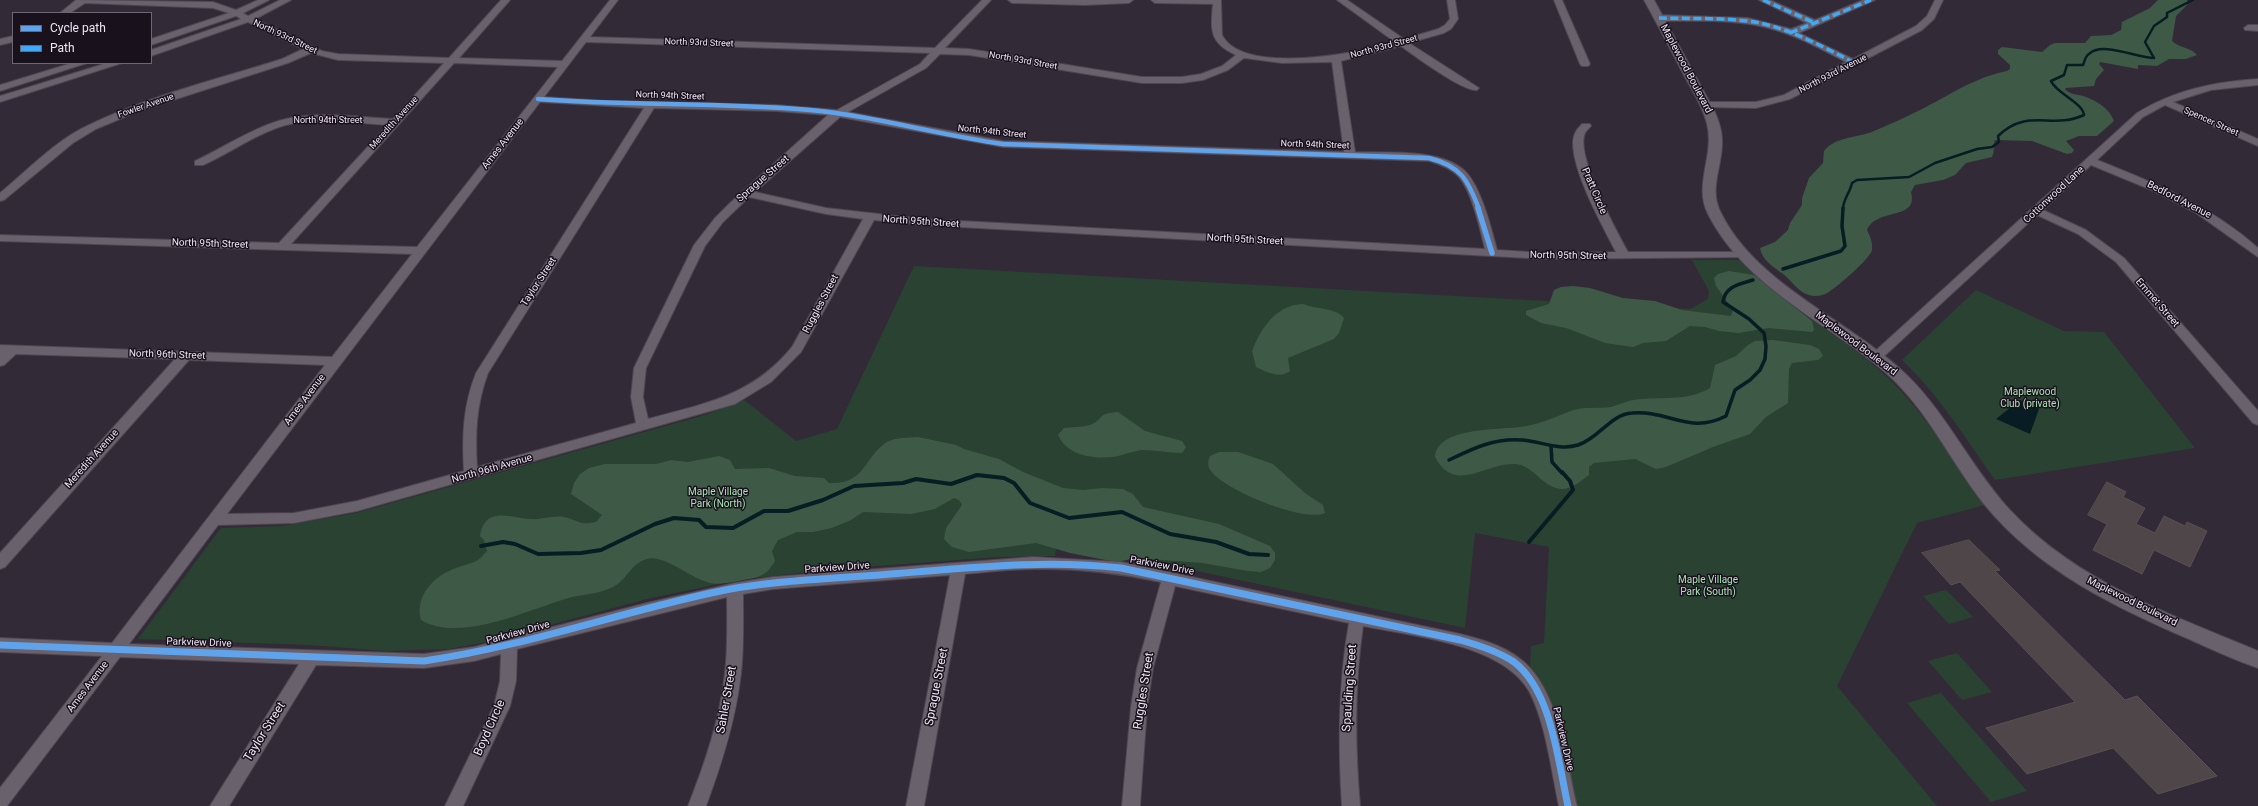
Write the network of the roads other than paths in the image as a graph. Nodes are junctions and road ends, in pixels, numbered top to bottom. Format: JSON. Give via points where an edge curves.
{"nodes":[{"id":1,"x":82,"y":0,"type":"edge"},
{"id":2,"x":265,"y":0,"type":"edge"},
{"id":3,"x":287,"y":0,"type":"edge"},
{"id":4,"x":506,"y":0,"type":"edge"},
{"id":5,"x":614,"y":0,"type":"edge"},
{"id":6,"x":987,"y":0,"type":"edge"},
{"id":7,"x":1012,"y":0,"type":"edge"},
{"id":8,"x":1129,"y":0,"type":"edge"},
{"id":9,"x":1155,"y":0,"type":"edge"},
{"id":10,"x":1341,"y":0,"type":"edge"},
{"id":11,"x":1451,"y":0,"type":"edge"},
{"id":12,"x":1558,"y":0,"type":"edge"},
{"id":13,"x":1649,"y":0,"type":"edge"},
{"id":14,"x":1763,"y":0,"type":"edge"},
{"id":15,"x":1871,"y":0,"type":"edge"},
{"id":16,"x":1939,"y":0,"type":"edge"},
{"id":17,"x":1217,"y":1,"type":"edge"},
{"id":18,"x":65,"y":12,"type":"edge"},
{"id":19,"x":236,"y":14,"type":"junction"},
{"id":20,"x":1659,"y":18,"type":"junction"},
{"id":21,"x":249,"y":20,"type":"junction"},
{"id":22,"x":1815,"y":23,"type":"junction"},
{"id":23,"x":2248,"y":28,"type":"dead end"},
{"id":24,"x":2258,"y":28,"type":"edge"},
{"id":25,"x":1790,"y":32,"type":"junction"},
{"id":26,"x":12,"y":38,"type":"edge"},
{"id":27,"x":584,"y":39,"type":"junction"},
{"id":28,"x":0,"y":42,"type":"edge"},
{"id":29,"x":152,"y":42,"type":"edge"},
{"id":30,"x":1401,"y":42,"type":"junction"},
{"id":31,"x":311,"y":50,"type":"junction"},
{"id":32,"x":939,"y":51,"type":"junction"},
{"id":33,"x":152,"y":53,"type":"edge"},
{"id":34,"x":1243,"y":54,"type":"junction"},
{"id":35,"x":1336,"y":58,"type":"junction"},
{"id":36,"x":451,"y":60,"type":"junction"},
{"id":37,"x":1856,"y":63,"type":"junction"},
{"id":38,"x":79,"y":64,"type":"edge"},
{"id":39,"x":114,"y":64,"type":"edge"},
{"id":40,"x":564,"y":64,"type":"junction"},
{"id":41,"x":1585,"y":64,"type":"dead end"},
{"id":42,"x":2258,"y":82,"type":"edge"},
{"id":43,"x":0,"y":88,"type":"edge"},
{"id":44,"x":1474,"y":88,"type":"dead end"},
{"id":45,"x":0,"y":99,"type":"edge"},
{"id":46,"x":538,"y":99,"type":"junction"},
{"id":47,"x":2164,"y":101,"type":"junction"},
{"id":48,"x":651,"y":104,"type":"junction"},
{"id":49,"x":1706,"y":105,"type":"junction"},
{"id":50,"x":838,"y":114,"type":"junction"},
{"id":51,"x":395,"y":122,"type":"junction"},
{"id":52,"x":1586,"y":126,"type":"dead end"},
{"id":53,"x":2258,"y":143,"type":"edge"},
{"id":54,"x":1350,"y":155,"type":"junction"},
{"id":55,"x":2090,"y":161,"type":"junction"},
{"id":56,"x":199,"y":163,"type":"dead end"},
{"id":57,"x":747,"y":193,"type":"junction"},
{"id":58,"x":0,"y":198,"type":"edge"},
{"id":59,"x":2037,"y":211,"type":"junction"},
{"id":60,"x":870,"y":218,"type":"junction"},
{"id":61,"x":0,"y":238,"type":"edge"},
{"id":62,"x":283,"y":246,"type":"junction"},
{"id":63,"x":421,"y":251,"type":"junction"},
{"id":64,"x":1492,"y":253,"type":"junction"},
{"id":65,"x":2258,"y":254,"type":"edge"},
{"id":66,"x":1745,"y":255,"type":"junction"},
{"id":67,"x":1624,"y":256,"type":"junction"},
{"id":68,"x":6,"y":350,"type":"edge"},
{"id":69,"x":185,"y":356,"type":"junction"},
{"id":70,"x":1876,"y":357,"type":"junction"},
{"id":71,"x":335,"y":361,"type":"junction"},
{"id":72,"x":0,"y":362,"type":"edge"},
{"id":73,"x":762,"y":383,"type":"joint"},
{"id":74,"x":2258,"y":420,"type":"edge"},
{"id":75,"x":643,"y":427,"type":"junction"},
{"id":76,"x":471,"y":474,"type":"junction"},
{"id":77,"x":214,"y":520,"type":"junction"},
{"id":78,"x":0,"y":563,"type":"edge"},
{"id":79,"x":959,"y":569,"type":"junction"},
{"id":80,"x":1170,"y":578,"type":"junction"},
{"id":81,"x":735,"y":589,"type":"junction"},
{"id":82,"x":1358,"y":618,"type":"junction"},
{"id":83,"x":0,"y":645,"type":"edge"},
{"id":84,"x":509,"y":646,"type":"junction"},
{"id":85,"x":116,"y":649,"type":"junction"},
{"id":86,"x":312,"y":657,"type":"junction"},
{"id":87,"x":2258,"y":660,"type":"edge"},
{"id":88,"x":0,"y":802,"type":"edge"},
{"id":89,"x":219,"y":806,"type":"edge"},
{"id":90,"x":454,"y":806,"type":"edge"},
{"id":91,"x":697,"y":806,"type":"edge"},
{"id":92,"x":915,"y":806,"type":"edge"},
{"id":93,"x":1131,"y":806,"type":"edge"},
{"id":94,"x":1351,"y":806,"type":"edge"},
{"id":95,"x":1568,"y":806,"type":"edge"}],
"edges":[{"from":1,"to":18,"type":"street"},
{"from":1,"to":19,"type":"street","name":"North 93rd Street","via":[[202,3],[223,7]]},
{"from":2,"to":19,"type":"street"},
{"from":3,"to":21,"type":"street"},
{"from":4,"to":36,"type":"street","name":"Meredith Avenue"},
{"from":5,"to":27,"type":"street","name":"Ames Avenue"},
{"from":6,"to":32,"type":"street","name":"Sprague Street"},
{"from":7,"to":8,"type":"street"},
{"from":9,"to":17,"type":"street"},
{"from":10,"to":30,"type":"street"},
{"from":11,"to":30,"type":"street","name":"North 93rd Street","via":[[1454,19],[1448,27]]},
{"from":12,"to":41,"type":"street"},
{"from":13,"to":20,"type":"street","name":"Maplewood Boulevard"},
{"from":14,"to":22,"type":"street"},
{"from":15,"to":22,"type":"street"},
{"from":16,"to":37,"type":"street","name":"North 93rd Avenue","via":[[1931,17],[1919,28]]},
{"from":17,"to":34,"type":"street","via":[[1218,37],[1227,47]]},
{"from":19,"to":21,"type":"street","name":"North 93rd Street"},
{"from":19,"to":29,"type":"street"},
{"from":20,"to":25,"type":"street","via":[[1746,21]]},
{"from":20,"to":49,"type":"street","name":"Maplewood Boulevard"},
{"from":21,"to":31,"type":"street","name":"North 93rd Street"},
{"from":21,"to":33,"type":"street"},
{"from":22,"to":25,"type":"street"},
{"from":23,"to":24,"type":"street"},
{"from":25,"to":37,"type":"street"},
{"from":26,"to":28,"type":"street"},
{"from":27,"to":32,"type":"street","name":"North 93rd Street"},
{"from":27,"to":40,"type":"street","name":"Ames Avenue"},
{"from":30,"to":35,"type":"street","name":"North 93rd Street"},
{"from":30,"to":44,"type":"street","via":[[1440,69]]},
{"from":31,"to":36,"type":"street","name":"North 93rd Street","via":[[338,57]]},
{"from":31,"to":58,"type":"street","name":"Fowler Avenue","via":[[96,124],[69,141]]},
{"from":32,"to":34,"type":"street","name":"North 93rd Street","via":[[990,55],[1124,79],[1168,80],[1208,76],[1225,68]]},
{"from":32,"to":50,"type":"street","name":"Sprague Street","via":[[916,70]]},
{"from":34,"to":35,"type":"street","name":"North 93rd Street","via":[[1276,59]]},
{"from":35,"to":54,"type":"street"},
{"from":36,"to":40,"type":"street","name":"North 93rd Street"},
{"from":36,"to":51,"type":"street","name":"Meredith Avenue"},
{"from":37,"to":49,"type":"street","name":"North 93rd Avenue","via":[[1777,101],[1749,106]]},
{"from":38,"to":43,"type":"street"},
{"from":39,"to":45,"type":"street"},
{"from":40,"to":46,"type":"street","name":"Ames Avenue"},
{"from":42,"to":47,"type":"street","name":"Cottonwood Lane","via":[[2211,87]]},
{"from":46,"to":48,"type":"street","name":"North 94th Street"},
{"from":46,"to":63,"type":"street","name":"Ames Avenue"},
{"from":47,"to":53,"type":"street","name":"Spencer Street"},
{"from":47,"to":55,"type":"street","name":"Cottonwood Lane","via":[[2140,115]]},
{"from":48,"to":50,"type":"street","name":"North 94th Street","via":[[774,108]]},
{"from":48,"to":76,"type":"street","name":"Taylor Street","via":[[482,373],[469,414]]},
{"from":49,"to":66,"type":"street","name":"Maplewood Boulevard","via":[[1714,123],[1716,141],[1707,198],[1717,219]]},
{"from":50,"to":54,"type":"street","name":"North 94th Street","via":[[939,135],[1003,144]]},
{"from":50,"to":57,"type":"street","name":"Sprague Street"},
{"from":51,"to":56,"type":"street","name":"North 94th Street","via":[[307,120],[283,123],[265,129]]},
{"from":51,"to":62,"type":"street","name":"Meredith Avenue"},
{"from":52,"to":67,"type":"street","name":"Pratt Circle","via":[[1578,137],[1585,173]]},
{"from":54,"to":64,"type":"street","name":"North 94th Street","via":[[1420,157],[1445,163],[1458,170],[1467,180]]},
{"from":55,"to":59,"type":"street","name":"Cottonwood Lane"},
{"from":55,"to":65,"type":"street","name":"Bedford Avenue","via":[[2184,200],[2220,222]]},
{"from":57,"to":60,"type":"street","name":"North 95th Street"},
{"from":57,"to":75,"type":"street","name":"Sprague Street","via":[[719,220],[700,244],[647,350],[637,384]]},
{"from":59,"to":70,"type":"street","name":"Cottonwood Lane"},
{"from":59,"to":74,"type":"street","name":"Emmet Street","via":[[2082,232],[2120,260]]},
{"from":60,"to":64,"type":"street","name":"North 95th Street"},
{"from":60,"to":73,"type":"street","name":"Ruggles Street","via":[[797,349],[785,364]]},
{"from":61,"to":62,"type":"street","name":"North 95th Street"},
{"from":62,"to":63,"type":"street","name":"North 95th Street"},
{"from":63,"to":71,"type":"street","name":"Ames Avenue"},
{"from":64,"to":67,"type":"street","name":"North 95th Street"},
{"from":66,"to":67,"type":"street","name":"North 95th Street"},
{"from":66,"to":70,"type":"street","name":"Maplewood Boulevard","via":[[1784,291]]},
{"from":68,"to":69,"type":"street","name":"North 96th Street"},
{"from":68,"to":72,"type":"street"},
{"from":69,"to":71,"type":"street","name":"North 96th Street"},
{"from":69,"to":78,"type":"street","name":"Meredith Avenue"},
{"from":70,"to":87,"type":"street","name":"Maplewood Boulevard","via":[[1907,384],[1995,504],[2012,524],[2041,550],[2113,596]]},
{"from":71,"to":77,"type":"street","name":"Ames Avenue"},
{"from":73,"to":75,"type":"street","name":"North 96th Avenue","via":[[743,395],[719,405]]},
{"from":75,"to":76,"type":"street","name":"North 96th Avenue"},
{"from":76,"to":77,"type":"street","name":"North 96th Avenue","via":[[318,515],[269,520]]},
{"from":77,"to":85,"type":"street","name":"Ames Avenue"},
{"from":79,"to":80,"type":"street","name":"Parkview Drive","via":[[1033,563],[1063,564],[1121,568]]},
{"from":79,"to":81,"type":"street","name":"Parkview Drive","via":[[799,580]]},
{"from":79,"to":92,"type":"street","name":"Sprague Street"},
{"from":80,"to":82,"type":"street","name":"Parkview Drive"},
{"from":80,"to":93,"type":"street","name":"Ruggles Street","via":[[1146,668],[1138,715]]},
{"from":81,"to":84,"type":"street","name":"Parkview Drive","via":[[647,609]]},
{"from":81,"to":91,"type":"street","name":"Sahler Street","via":[[733,675],[717,747]]},
{"from":82,"to":94,"type":"street","name":"Spaulding Street","via":[[1352,644],[1346,709]]},
{"from":82,"to":95,"type":"street","name":"Parkview Drive","via":[[1479,645],[1517,665],[1534,683],[1547,711]]},
{"from":83,"to":85,"type":"street","name":"Parkview Drive"},
{"from":84,"to":86,"type":"street","name":"Parkview Drive","via":[[424,661]]},
{"from":84,"to":90,"type":"street","name":"Boyd Circle","via":[[508,681],[502,706]]},
{"from":85,"to":86,"type":"street","name":"Parkview Drive"},
{"from":85,"to":88,"type":"street","name":"Ames Avenue"},
{"from":86,"to":89,"type":"street","name":"Taylor Street"}]}
